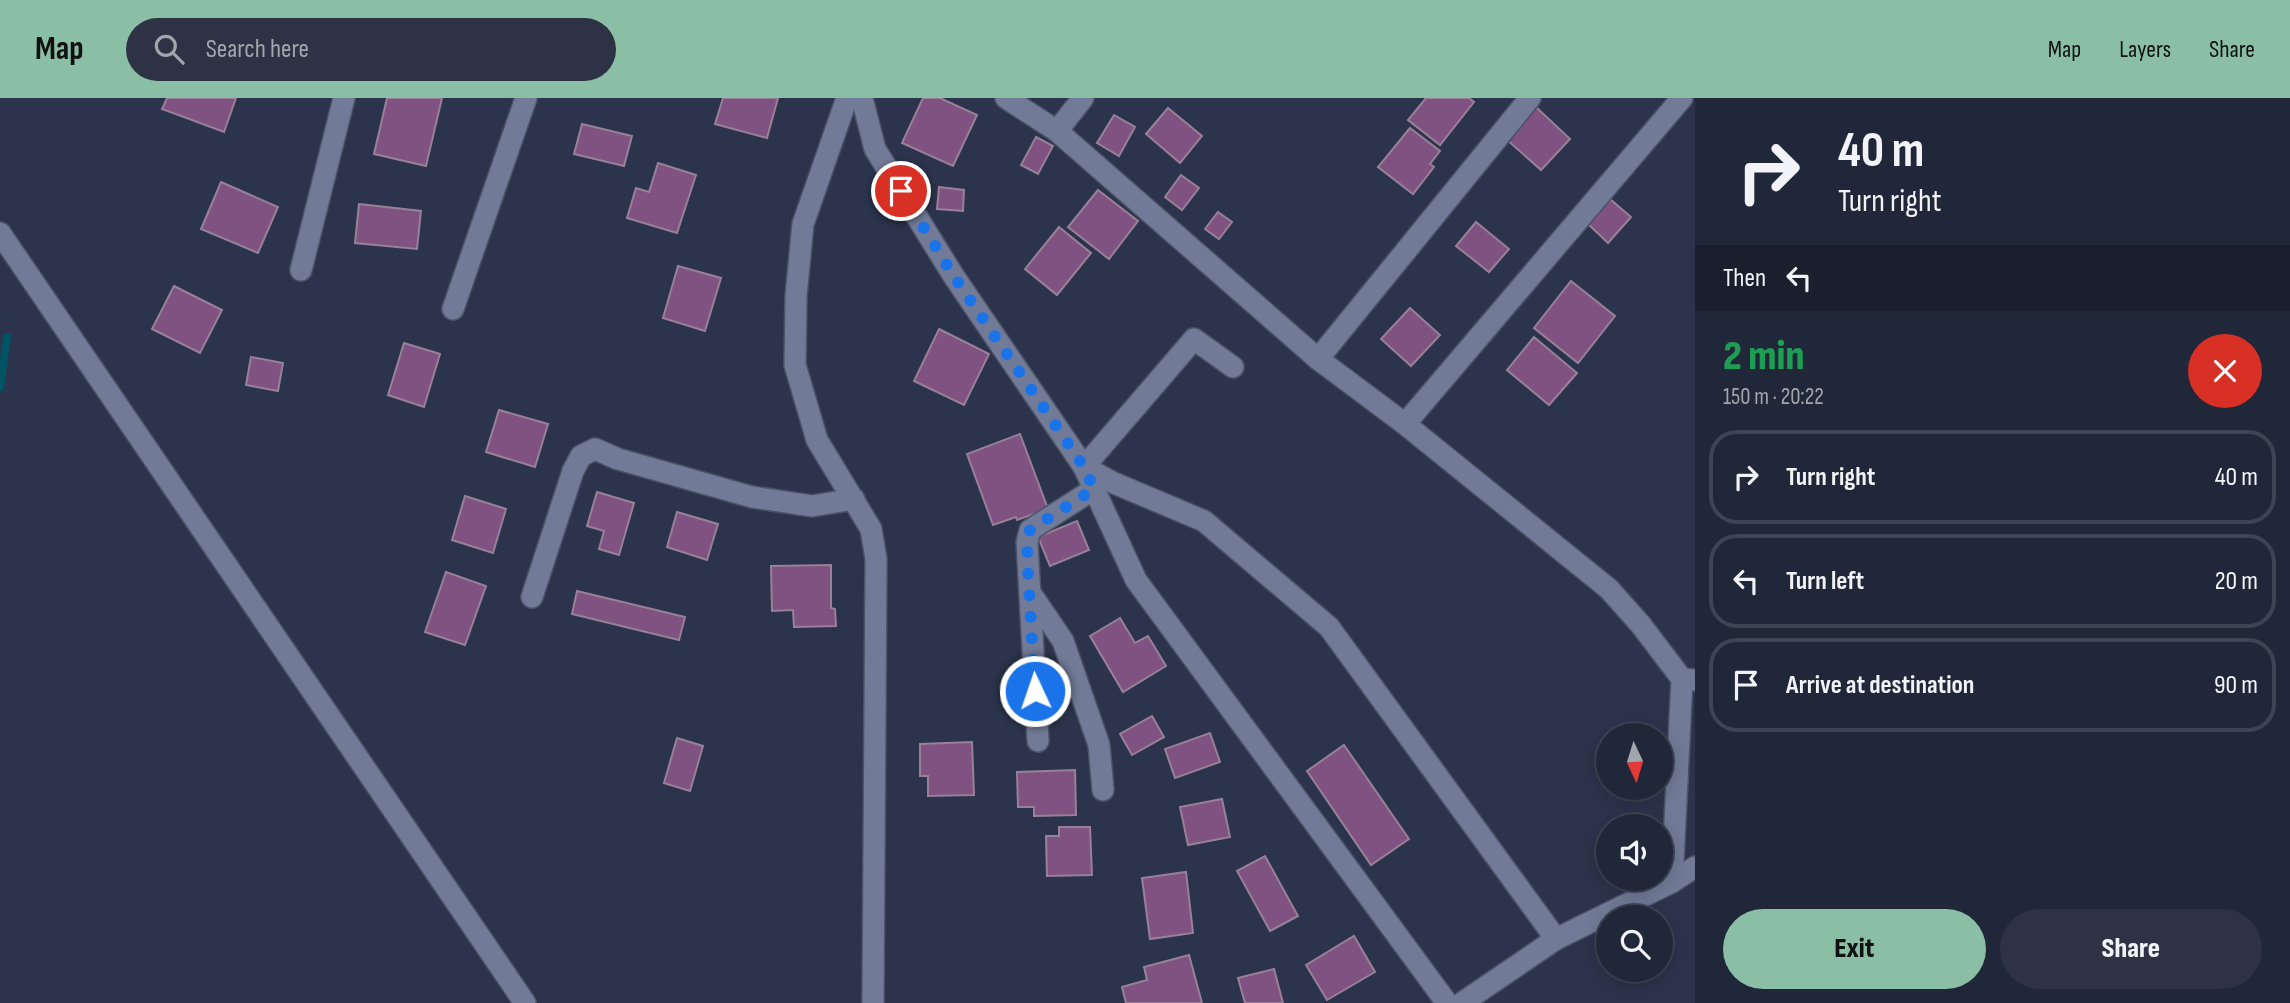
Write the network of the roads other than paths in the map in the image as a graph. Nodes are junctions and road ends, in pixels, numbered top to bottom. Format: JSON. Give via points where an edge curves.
{"nodes":[{"id":1,"x":344,"y":98,"type":"edge"},
{"id":2,"x":526,"y":98,"type":"edge"},
{"id":3,"x":847,"y":98,"type":"edge"},
{"id":4,"x":862,"y":98,"type":"edge"},
{"id":5,"x":1006,"y":98,"type":"edge"},
{"id":6,"x":1083,"y":98,"type":"edge"},
{"id":7,"x":1530,"y":98,"type":"edge"},
{"id":8,"x":1682,"y":98,"type":"edge"},
{"id":9,"x":1057,"y":131,"type":"junction"},
{"id":10,"x":0,"y":233,"type":"edge"},
{"id":11,"x":301,"y":270,"type":"dead end"},
{"id":12,"x":453,"y":309,"type":"dead end"},
{"id":13,"x":1318,"y":359,"type":"junction"},
{"id":14,"x":1233,"y":367,"type":"dead end"},
{"id":15,"x":1405,"y":424,"type":"junction"},
{"id":16,"x":1084,"y":467,"type":"junction"},
{"id":17,"x":1094,"y":489,"type":"junction"},
{"id":18,"x":854,"y":499,"type":"junction"},
{"id":19,"x":1029,"y":593,"type":"junction"},
{"id":20,"x":532,"y":597,"type":"dead end"},
{"id":21,"x":1689,"y":680,"type":"edge"},
{"id":22,"x":1038,"y":741,"type":"dead end"},
{"id":23,"x":1102,"y":790,"type":"dead end"},
{"id":24,"x":1695,"y":867,"type":"edge"},
{"id":25,"x":1673,"y":870,"type":"edge"},
{"id":26,"x":1673,"y":881,"type":"edge"},
{"id":27,"x":1654,"y":891,"type":"edge"},
{"id":28,"x":1556,"y":939,"type":"junction"},
{"id":29,"x":524,"y":1003,"type":"edge"},
{"id":30,"x":873,"y":1003,"type":"edge"},
{"id":31,"x":1447,"y":1003,"type":"edge"},
{"id":32,"x":1462,"y":1003,"type":"edge"}],
"edges":[{"from":1,"to":11,"type":"street"},
{"from":2,"to":12,"type":"street"},
{"from":3,"to":18,"type":"street","via":[[803,224],[795,365],[817,440]]},
{"from":4,"to":16,"type":"street","via":[[874,149],[953,275]]},
{"from":5,"to":9,"type":"street"},
{"from":6,"to":9,"type":"street"},
{"from":7,"to":13,"type":"street"},
{"from":8,"to":15,"type":"street"},
{"from":9,"to":13,"type":"street"},
{"from":10,"to":29,"type":"street"},
{"from":13,"to":15,"type":"street"},
{"from":14,"to":16,"type":"street","via":[[1194,339]]},
{"from":15,"to":21,"type":"street","via":[[1609,589]]},
{"from":16,"to":17,"type":"street"},
{"from":16,"to":28,"type":"street","via":[[1205,521],[1329,627]]},
{"from":17,"to":19,"type":"street","via":[[1030,530]]},
{"from":17,"to":31,"type":"street","via":[[1136,580]]},
{"from":18,"to":20,"type":"street","via":[[812,506],[752,497],[595,449],[581,456],[573,471]]},
{"from":18,"to":30,"type":"street","via":[[871,528],[876,559]]},
{"from":19,"to":22,"type":"street"},
{"from":19,"to":23,"type":"street","via":[[1063,641],[1099,745]]},
{"from":21,"to":25,"type":"street"},
{"from":24,"to":26,"type":"street"},
{"from":27,"to":28,"type":"street"},
{"from":28,"to":32,"type":"street"}]}
